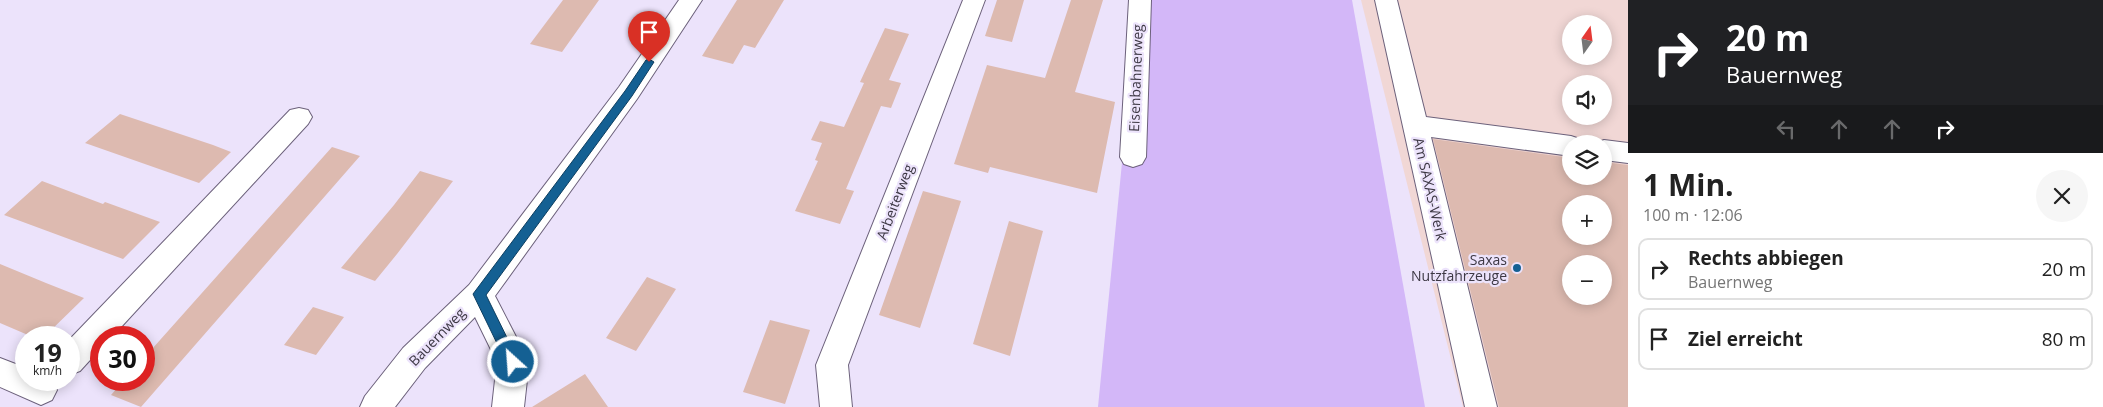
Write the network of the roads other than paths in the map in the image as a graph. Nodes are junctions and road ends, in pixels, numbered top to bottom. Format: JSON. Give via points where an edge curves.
{"nodes":[{"id":1,"x":691,"y":0,"type":"edge"},
{"id":2,"x":974,"y":0,"type":"edge"},
{"id":3,"x":1140,"y":0,"type":"edge"},
{"id":4,"x":1386,"y":0,"type":"edge"},
{"id":5,"x":299,"y":117,"type":"dead end"},
{"id":6,"x":1415,"y":124,"type":"junction"},
{"id":7,"x":1562,"y":145,"type":"edge"},
{"id":8,"x":1612,"y":151,"type":"edge"},
{"id":9,"x":1628,"y":153,"type":"edge"},
{"id":10,"x":1133,"y":157,"type":"dead end"},
{"id":11,"x":479,"y":294,"type":"junction"},
{"id":12,"x":80,"y":349,"type":"edge"},
{"id":13,"x":0,"y":372,"type":"edge"},
{"id":14,"x":39,"y":392,"type":"edge"},
{"id":15,"x":376,"y":407,"type":"edge"},
{"id":16,"x":508,"y":407,"type":"edge"},
{"id":17,"x":836,"y":407,"type":"edge"},
{"id":18,"x":1481,"y":407,"type":"edge"}],
"edges":[{"from":1,"to":11,"type":"street","name":"Bauernweg","via":[[628,93]]},
{"from":2,"to":17,"type":"street","name":"Arbeiterweg","via":[[832,365]]},
{"from":3,"to":10,"type":"street","name":"Eisenbahnerweg"},
{"from":4,"to":6,"type":"street","name":"Am SAXAS-Werk"},
{"from":5,"to":12,"type":"street"},
{"from":6,"to":7,"type":"street"},
{"from":6,"to":18,"type":"street","name":"Am SAXAS-Werk"},
{"from":8,"to":9,"type":"street"},
{"from":11,"to":15,"type":"street","name":"Bauernweg","via":[[414,358]]},
{"from":11,"to":16,"type":"street","via":[[513,362]]},
{"from":13,"to":14,"type":"street"}]}
